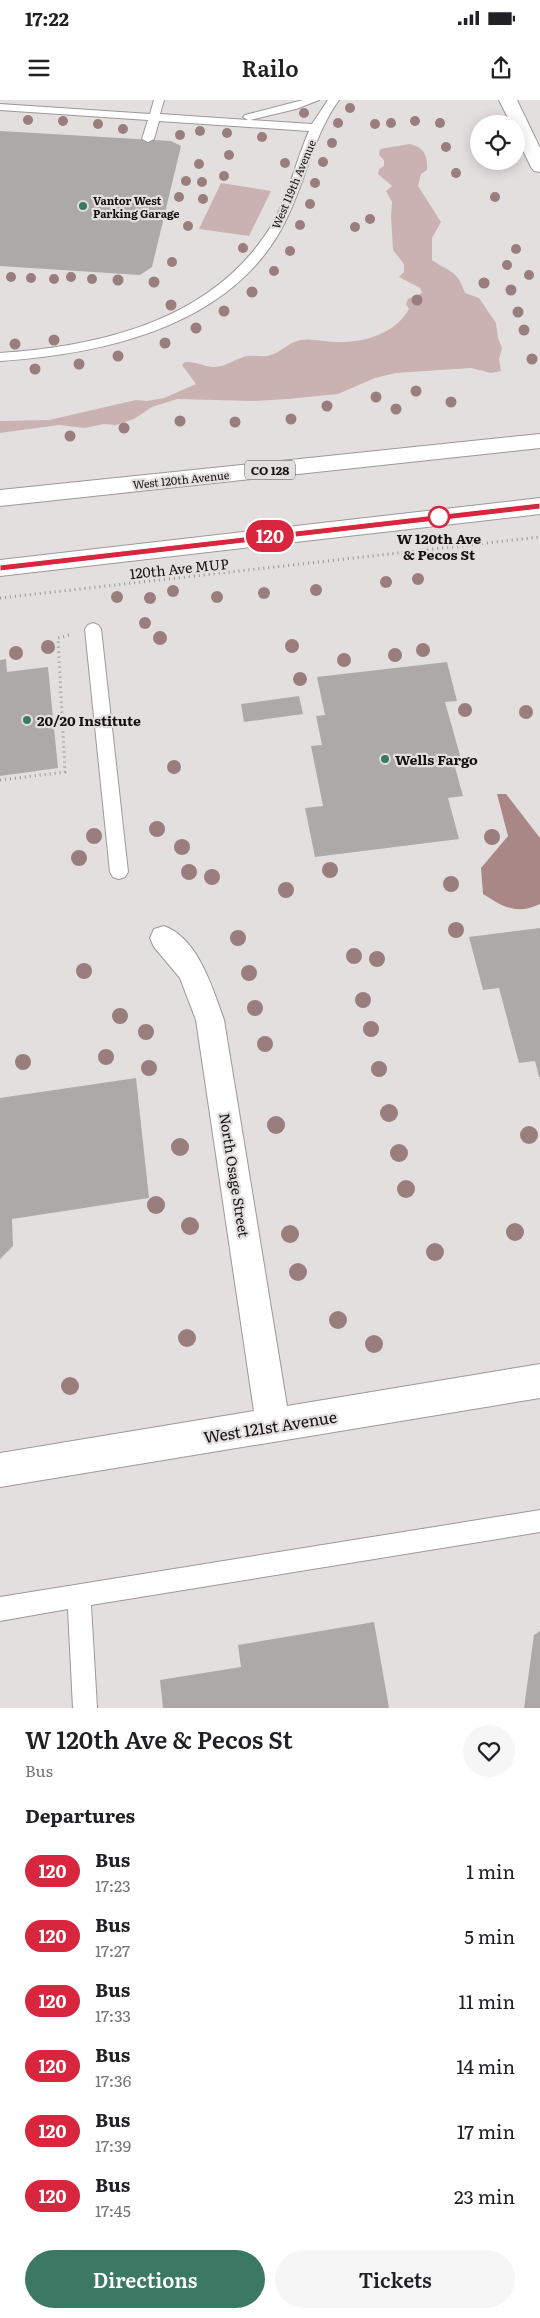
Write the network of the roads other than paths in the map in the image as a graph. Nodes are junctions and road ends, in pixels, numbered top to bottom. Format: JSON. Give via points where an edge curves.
{"nodes":[{"id":1,"x":159,"y":100,"type":"edge"},
{"id":2,"x":314,"y":100,"type":"edge"},
{"id":3,"x":334,"y":100,"type":"edge"},
{"id":4,"x":508,"y":100,"type":"edge"},
{"id":5,"x":0,"y":108,"type":"edge"},
{"id":6,"x":154,"y":116,"type":"junction"},
{"id":7,"x":229,"y":122,"type":"junction"},
{"id":8,"x":316,"y":128,"type":"junction"},
{"id":9,"x":148,"y":139,"type":"dead end"},
{"id":10,"x":540,"y":167,"type":"edge"},
{"id":11,"x":0,"y":357,"type":"edge"},
{"id":12,"x":540,"y":441,"type":"edge"},
{"id":13,"x":0,"y":498,"type":"edge"},
{"id":14,"x":540,"y":506,"type":"edge"},
{"id":15,"x":0,"y":568,"type":"edge"},
{"id":16,"x":93,"y":629,"type":"dead end"},
{"id":17,"x":119,"y":872,"type":"dead end"},
{"id":18,"x":164,"y":938,"type":"dead end"},
{"id":19,"x":540,"y":1381,"type":"edge"},
{"id":20,"x":273,"y":1426,"type":"junction"},
{"id":21,"x":0,"y":1470,"type":"edge"},
{"id":22,"x":540,"y":1520,"type":"edge"},
{"id":23,"x":79,"y":1595,"type":"junction"},
{"id":24,"x":0,"y":1609,"type":"edge"},
{"id":25,"x":85,"y":1708,"type":"edge"}],
"edges":[{"from":1,"to":6,"type":"lane"},
{"from":2,"to":7,"type":"lane"},
{"from":3,"to":8,"type":"lane","name":"West 119th Avenue"},
{"from":4,"to":10,"type":"main road"},
{"from":5,"to":6,"type":"lane"},
{"from":6,"to":7,"type":"lane"},
{"from":6,"to":9,"type":"lane"},
{"from":7,"to":8,"type":"lane"},
{"from":8,"to":11,"type":"lane","name":"West 119th Avenue","via":[[280,222],[255,260],[229,285],[176,318],[118,340],[61,352]]},
{"from":12,"to":13,"type":"main road","name":"West 120th Avenue","number":"CO 128"},
{"from":14,"to":15,"type":"main road"},
{"from":16,"to":17,"type":"lane"},
{"from":18,"to":20,"type":"main road","name":"North Osage Street","via":[[192,971],[210,1020]]},
{"from":19,"to":20,"type":"main road","name":"West 121st Avenue"},
{"from":20,"to":21,"type":"main road","name":"West 121st Avenue"},
{"from":22,"to":23,"type":"lane"},
{"from":23,"to":24,"type":"lane"},
{"from":23,"to":25,"type":"lane"}]}
